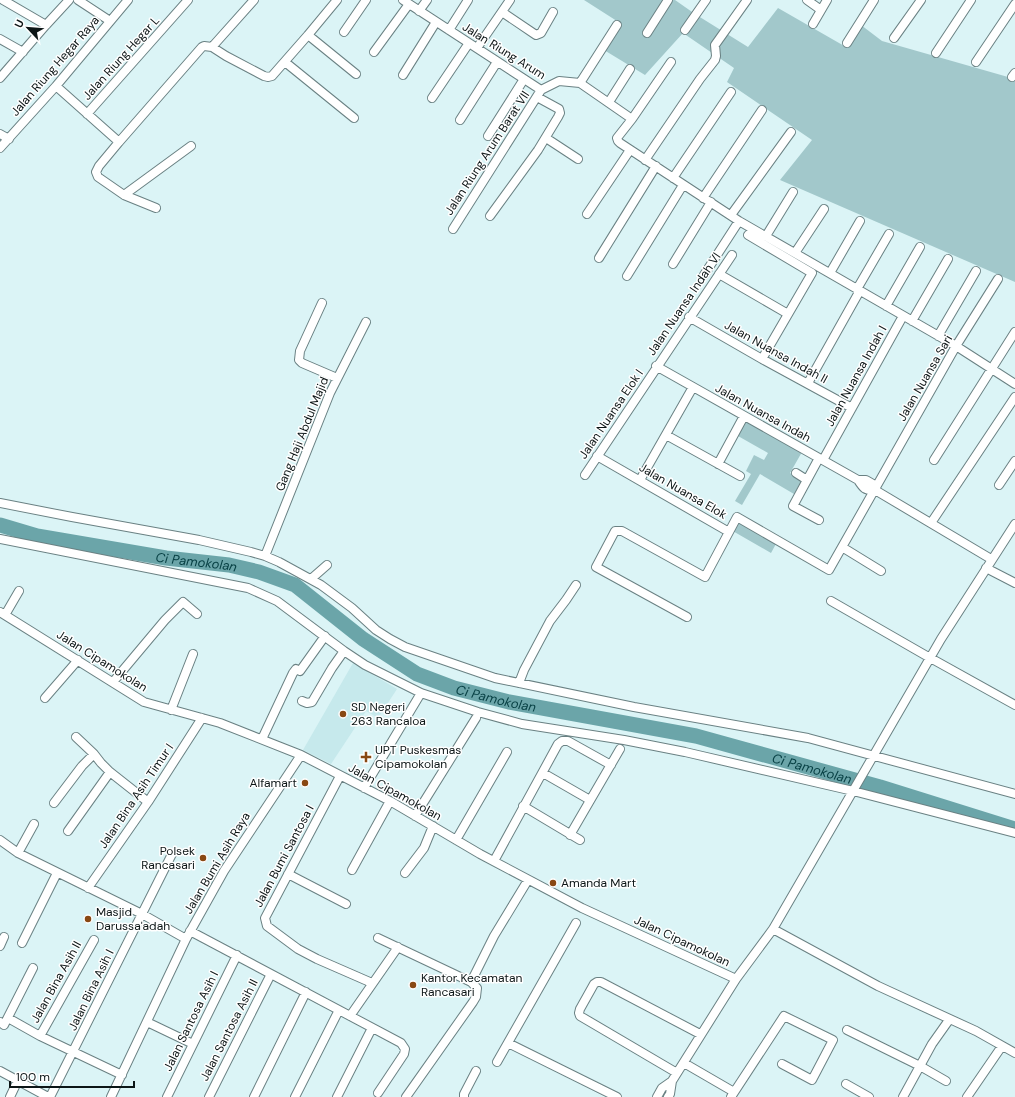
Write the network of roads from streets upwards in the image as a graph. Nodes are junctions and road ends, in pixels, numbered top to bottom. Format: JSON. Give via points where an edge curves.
{"nodes":[{"id":1,"x":3,"y":0,"type":"edge"},
{"id":2,"x":69,"y":0,"type":"edge"},
{"id":3,"x":78,"y":0,"type":"edge"},
{"id":4,"x":128,"y":0,"type":"edge"},
{"id":5,"x":188,"y":0,"type":"edge"},
{"id":6,"x":254,"y":0,"type":"edge"},
{"id":7,"x":337,"y":0,"type":"edge"},
{"id":8,"x":366,"y":0,"type":"edge"},
{"id":9,"x":427,"y":0,"type":"edge"},
{"id":10,"x":468,"y":0,"type":"edge"},
{"id":11,"x":510,"y":0,"type":"edge"},
{"id":12,"x":668,"y":0,"type":"edge"},
{"id":13,"x":706,"y":0,"type":"edge"},
{"id":14,"x":747,"y":0,"type":"edge"},
{"id":15,"x":807,"y":0,"type":"edge"},
{"id":16,"x":827,"y":0,"type":"edge"},
{"id":17,"x":874,"y":0,"type":"edge"},
{"id":18,"x":921,"y":0,"type":"edge"},
{"id":19,"x":971,"y":0,"type":"edge"},
{"id":20,"x":406,"y":2,"type":"edge"},
{"id":21,"x":1015,"y":4,"type":"edge"},
{"id":22,"x":821,"y":10,"type":"junction"},
{"id":23,"x":419,"y":11,"type":"junction"},
{"id":24,"x":502,"y":12,"type":"junction"},
{"id":25,"x":553,"y":12,"type":"dead end"},
{"id":26,"x":110,"y":21,"type":"junction"},
{"id":27,"x":436,"y":22,"type":"junction"},
{"id":28,"x":813,"y":24,"type":"dead end"},
{"id":29,"x":46,"y":25,"type":"junction"},
{"id":30,"x":617,"y":25,"type":"dead end"},
{"id":31,"x":449,"y":30,"type":"junction"},
{"id":32,"x":685,"y":30,"type":"dead end"},
{"id":33,"x":344,"y":32,"type":"dead end"},
{"id":34,"x":647,"y":33,"type":"dead end"},
{"id":35,"x":308,"y":36,"type":"junction"},
{"id":36,"x":894,"y":38,"type":"dead end"},
{"id":37,"x":0,"y":39,"type":"edge"},
{"id":38,"x":847,"y":42,"type":"dead end"},
{"id":39,"x":469,"y":43,"type":"junction"},
{"id":40,"x":212,"y":47,"type":"junction"},
{"id":41,"x":477,"y":48,"type":"junction"},
{"id":42,"x":23,"y":52,"type":"junction"},
{"id":43,"x":374,"y":52,"type":"dead end"},
{"id":44,"x":936,"y":53,"type":"dead end"},
{"id":45,"x":285,"y":62,"type":"junction"},
{"id":46,"x":497,"y":62,"type":"junction"},
{"id":47,"x":671,"y":62,"type":"dead end"},
{"id":48,"x":976,"y":62,"type":"dead end"},
{"id":49,"x":630,"y":69,"type":"dead end"},
{"id":50,"x":356,"y":74,"type":"dead end"},
{"id":51,"x":402,"y":75,"type":"dead end"},
{"id":52,"x":0,"y":78,"type":"edge"},
{"id":53,"x":524,"y":79,"type":"junction"},
{"id":54,"x":580,"y":83,"type":"junction"},
{"id":55,"x":56,"y":86,"type":"junction"},
{"id":56,"x":731,"y":92,"type":"dead end"},
{"id":57,"x":539,"y":94,"type":"junction"},
{"id":58,"x":432,"y":98,"type":"dead end"},
{"id":59,"x":609,"y":102,"type":"junction"},
{"id":60,"x":762,"y":110,"type":"dead end"},
{"id":61,"x":87,"y":114,"type":"junction"},
{"id":62,"x":354,"y":118,"type":"dead end"},
{"id":63,"x":632,"y":119,"type":"junction"},
{"id":64,"x":460,"y":120,"type":"dead end"},
{"id":65,"x":791,"y":132,"type":"dead end"},
{"id":66,"x":0,"y":134,"type":"edge"},
{"id":67,"x":488,"y":136,"type":"dead end"},
{"id":68,"x":546,"y":138,"type":"junction"},
{"id":69,"x":9,"y":139,"type":"junction"},
{"id":70,"x":119,"y":142,"type":"junction"},
{"id":71,"x":1,"y":146,"type":"edge"},
{"id":72,"x":191,"y":146,"type":"dead end"},
{"id":73,"x":630,"y":150,"type":"junction"},
{"id":74,"x":578,"y":159,"type":"dead end"},
{"id":75,"x":645,"y":160,"type":"junction"},
{"id":76,"x":656,"y":166,"type":"junction"},
{"id":77,"x":673,"y":178,"type":"junction"},
{"id":78,"x":683,"y":185,"type":"junction"},
{"id":79,"x":793,"y":192,"type":"dead end"},
{"id":80,"x":124,"y":195,"type":"junction"},
{"id":81,"x":703,"y":198,"type":"junction"},
{"id":82,"x":711,"y":202,"type":"junction"},
{"id":83,"x":156,"y":208,"type":"dead end"},
{"id":84,"x":824,"y":209,"type":"dead end"},
{"id":85,"x":587,"y":214,"type":"dead end"},
{"id":86,"x":731,"y":215,"type":"junction"},
{"id":87,"x":490,"y":216,"type":"dead end"},
{"id":88,"x":739,"y":221,"type":"junction"},
{"id":89,"x":860,"y":221,"type":"dead end"},
{"id":90,"x":453,"y":229,"type":"dead end"},
{"id":91,"x":889,"y":234,"type":"dead end"},
{"id":92,"x":748,"y":235,"type":"dead end"},
{"id":93,"x":766,"y":236,"type":"junction"},
{"id":94,"x":920,"y":247,"type":"dead end"},
{"id":95,"x":796,"y":253,"type":"junction"},
{"id":96,"x":732,"y":255,"type":"dead end"},
{"id":97,"x":599,"y":258,"type":"dead end"},
{"id":98,"x":948,"y":259,"type":"dead end"},
{"id":99,"x":673,"y":264,"type":"dead end"},
{"id":100,"x":976,"y":271,"type":"dead end"},
{"id":101,"x":830,"y":273,"type":"junction"},
{"id":102,"x":719,"y":274,"type":"junction"},
{"id":103,"x":704,"y":275,"type":"dead end"},
{"id":104,"x":627,"y":276,"type":"dead end"},
{"id":105,"x":998,"y":279,"type":"dead end"},
{"id":106,"x":858,"y":291,"type":"junction"},
{"id":107,"x":322,"y":303,"type":"dead end"},
{"id":108,"x":886,"y":306,"type":"junction"},
{"id":109,"x":788,"y":314,"type":"junction"},
{"id":110,"x":903,"y":316,"type":"junction"},
{"id":111,"x":689,"y":317,"type":"junction"},
{"id":112,"x":912,"y":320,"type":"junction"},
{"id":113,"x":366,"y":322,"type":"dead end"},
{"id":114,"x":1015,"y":332,"type":"edge"},
{"id":115,"x":938,"y":336,"type":"junction"},
{"id":116,"x":956,"y":346,"type":"junction"},
{"id":117,"x":762,"y":359,"type":"junction"},
{"id":118,"x":656,"y":366,"type":"junction"},
{"id":119,"x":991,"y":368,"type":"junction"},
{"id":120,"x":337,"y":378,"type":"junction"},
{"id":121,"x":808,"y":383,"type":"junction"},
{"id":122,"x":1015,"y":384,"type":"edge"},
{"id":123,"x":693,"y":387,"type":"junction"},
{"id":124,"x":1015,"y":397,"type":"edge"},
{"id":125,"x":852,"y":408,"type":"junction"},
{"id":126,"x":744,"y":416,"type":"junction"},
{"id":127,"x":666,"y":435,"type":"junction"},
{"id":128,"x":597,"y":456,"type":"junction"},
{"id":129,"x":821,"y":459,"type":"junction"},
{"id":130,"x":934,"y":460,"type":"dead end"},
{"id":131,"x":1015,"y":461,"type":"edge"},
{"id":132,"x":718,"y":464,"type":"junction"},
{"id":133,"x":796,"y":473,"type":"dead end"},
{"id":134,"x":585,"y":475,"type":"dead end"},
{"id":135,"x":740,"y":476,"type":"dead end"},
{"id":136,"x":640,"y":480,"type":"junction"},
{"id":137,"x":808,"y":480,"type":"junction"},
{"id":138,"x":999,"y":485,"type":"dead end"},
{"id":139,"x":874,"y":487,"type":"junction"},
{"id":140,"x":0,"y":503,"type":"edge"},
{"id":141,"x":867,"y":503,"type":"joint"},
{"id":142,"x":819,"y":520,"type":"dead end"},
{"id":143,"x":931,"y":523,"type":"junction"},
{"id":144,"x":1015,"y":524,"type":"edge"},
{"id":145,"x":729,"y":532,"type":"junction"},
{"id":146,"x":0,"y":539,"type":"edge"},
{"id":147,"x":842,"y":547,"type":"junction"},
{"id":148,"x":265,"y":556,"type":"junction"},
{"id":149,"x":992,"y":559,"type":"junction"},
{"id":150,"x":327,"y":565,"type":"dead end"},
{"id":151,"x":986,"y":568,"type":"junction"},
{"id":152,"x":881,"y":571,"type":"dead end"},
{"id":153,"x":311,"y":579,"type":"junction"},
{"id":154,"x":1015,"y":583,"type":"edge"},
{"id":155,"x":576,"y":585,"type":"dead end"},
{"id":156,"x":19,"y":591,"type":"dead end"},
{"id":157,"x":831,"y":601,"type":"dead end"},
{"id":158,"x":2,"y":614,"type":"edge"},
{"id":159,"x":197,"y":614,"type":"dead end"},
{"id":160,"x":687,"y":617,"type":"dead end"},
{"id":161,"x":325,"y":636,"type":"junction"},
{"id":162,"x":344,"y":651,"type":"junction"},
{"id":163,"x":193,"y":654,"type":"dead end"},
{"id":164,"x":930,"y":658,"type":"junction"},
{"id":165,"x":78,"y":660,"type":"junction"},
{"id":166,"x":113,"y":682,"type":"junction"},
{"id":167,"x":519,"y":683,"type":"junction"},
{"id":168,"x":421,"y":693,"type":"junction"},
{"id":169,"x":45,"y":698,"type":"dead end"},
{"id":170,"x":302,"y":701,"type":"dead end"},
{"id":171,"x":1015,"y":705,"type":"edge"},
{"id":172,"x":171,"y":710,"type":"junction"},
{"id":173,"x":202,"y":718,"type":"junction"},
{"id":174,"x":476,"y":718,"type":"dead end"},
{"id":175,"x":76,"y":738,"type":"dead end"},
{"id":176,"x":262,"y":739,"type":"junction"},
{"id":177,"x":620,"y":749,"type":"dead end"},
{"id":178,"x":507,"y":752,"type":"dead end"},
{"id":179,"x":94,"y":754,"type":"junction"},
{"id":180,"x":301,"y":755,"type":"junction"},
{"id":181,"x":871,"y":759,"type":"junction"},
{"id":182,"x":611,"y":765,"type":"junction"},
{"id":183,"x":110,"y":772,"type":"junction"},
{"id":184,"x":543,"y":773,"type":"junction"},
{"id":185,"x":340,"y":776,"type":"junction"},
{"id":186,"x":364,"y":788,"type":"junction"},
{"id":187,"x":855,"y":788,"type":"junction"},
{"id":188,"x":1015,"y":794,"type":"edge"},
{"id":189,"x":590,"y":800,"type":"junction"},
{"id":190,"x":390,"y":801,"type":"junction"},
{"id":191,"x":148,"y":802,"type":"junction"},
{"id":192,"x":54,"y":803,"type":"dead end"},
{"id":193,"x":523,"y":806,"type":"junction"},
{"id":194,"x":415,"y":816,"type":"junction"},
{"id":195,"x":34,"y":824,"type":"dead end"},
{"id":196,"x":433,"y":826,"type":"junction"},
{"id":197,"x":68,"y":831,"type":"dead end"},
{"id":198,"x":1015,"y":833,"type":"edge"},
{"id":199,"x":570,"y":834,"type":"junction"},
{"id":200,"x":0,"y":840,"type":"edge"},
{"id":201,"x":456,"y":840,"type":"junction"},
{"id":202,"x":580,"y":840,"type":"dead end"},
{"id":203,"x":18,"y":853,"type":"junction"},
{"id":204,"x":172,"y":854,"type":"dead end"},
{"id":205,"x":494,"y":861,"type":"junction"},
{"id":206,"x":352,"y":870,"type":"dead end"},
{"id":207,"x":58,"y":873,"type":"junction"},
{"id":208,"x":405,"y":873,"type":"dead end"},
{"id":209,"x":288,"y":874,"type":"junction"},
{"id":210,"x":528,"y":880,"type":"junction"},
{"id":211,"x":88,"y":888,"type":"junction"},
{"id":212,"x":346,"y":904,"type":"dead end"},
{"id":213,"x":142,"y":914,"type":"junction"},
{"id":214,"x":576,"y":923,"type":"dead end"},
{"id":215,"x":773,"y":929,"type":"junction"},
{"id":216,"x":188,"y":935,"type":"junction"},
{"id":217,"x":4,"y":938,"type":"dead end"},
{"id":218,"x":378,"y":938,"type":"dead end"},
{"id":219,"x":94,"y":940,"type":"dead end"},
{"id":220,"x":22,"y":943,"type":"dead end"},
{"id":221,"x":0,"y":946,"type":"edge"},
{"id":222,"x":398,"y":948,"type":"junction"},
{"id":223,"x":237,"y":955,"type":"junction"},
{"id":224,"x":33,"y":968,"type":"dead end"},
{"id":225,"x":271,"y":974,"type":"junction"},
{"id":226,"x":736,"y":978,"type":"junction"},
{"id":227,"x":471,"y":982,"type":"junction"},
{"id":228,"x":372,"y":983,"type":"junction"},
{"id":229,"x":306,"y":992,"type":"junction"},
{"id":230,"x":339,"y":1010,"type":"junction"},
{"id":231,"x":350,"y":1016,"type":"junction"},
{"id":232,"x":949,"y":1020,"type":"junction"},
{"id":233,"x":4,"y":1022,"type":"edge"},
{"id":234,"x":147,"y":1022,"type":"junction"},
{"id":235,"x":372,"y":1028,"type":"junction"},
{"id":236,"x":847,"y":1030,"type":"dead end"},
{"id":237,"x":0,"y":1033,"type":"edge"},
{"id":238,"x":700,"y":1034,"type":"junction"},
{"id":239,"x":40,"y":1036,"type":"junction"},
{"id":240,"x":508,"y":1043,"type":"junction"},
{"id":241,"x":193,"y":1044,"type":"junction"},
{"id":242,"x":1002,"y":1046,"type":"junction"},
{"id":243,"x":73,"y":1052,"type":"junction"},
{"id":244,"x":1015,"y":1053,"type":"edge"},
{"id":245,"x":497,"y":1062,"type":"dead end"},
{"id":246,"x":684,"y":1062,"type":"junction"},
{"id":247,"x":782,"y":1064,"type":"dead end"},
{"id":248,"x":920,"y":1066,"type":"junction"},
{"id":249,"x":0,"y":1071,"type":"edge"},
{"id":250,"x":476,"y":1071,"type":"dead end"},
{"id":251,"x":677,"y":1073,"type":"junction"},
{"id":252,"x":122,"y":1075,"type":"junction"},
{"id":253,"x":18,"y":1080,"type":"junction"},
{"id":254,"x":672,"y":1081,"type":"junction"},
{"id":255,"x":946,"y":1081,"type":"dead end"},
{"id":256,"x":846,"y":1084,"type":"dead end"},
{"id":257,"x":378,"y":1094,"type":"dead end"},
{"id":258,"x":733,"y":1094,"type":"edge"},
{"id":259,"x":10,"y":1097,"type":"edge"},
{"id":260,"x":49,"y":1097,"type":"edge"},
{"id":261,"x":111,"y":1097,"type":"edge"},
{"id":262,"x":167,"y":1097,"type":"edge"},
{"id":263,"x":209,"y":1097,"type":"edge"},
{"id":264,"x":254,"y":1097,"type":"edge"},
{"id":265,"x":295,"y":1097,"type":"edge"},
{"id":266,"x":337,"y":1097,"type":"edge"},
{"id":267,"x":406,"y":1097,"type":"edge"},
{"id":268,"x":464,"y":1097,"type":"edge"},
{"id":269,"x":617,"y":1097,"type":"edge"},
{"id":270,"x":657,"y":1097,"type":"edge"},
{"id":271,"x":668,"y":1097,"type":"edge"},
{"id":272,"x":869,"y":1097,"type":"edge"},
{"id":273,"x":903,"y":1097,"type":"edge"},
{"id":274,"x":967,"y":1097,"type":"edge"}],
"edges":[{"from":1,"to":29,"type":"street"},
{"from":2,"to":29,"type":"street"},
{"from":3,"to":26,"type":"street"},
{"from":4,"to":26,"type":"street","name":"Jalan Riung Hegar Raya"},
{"from":5,"to":61,"type":"street","name":"Jalan Riung Hegar L"},
{"from":6,"to":40,"type":"street"},
{"from":7,"to":35,"type":"street"},
{"from":8,"to":33,"type":"street"},
{"from":9,"to":23,"type":"street"},
{"from":10,"to":31,"type":"street"},
{"from":11,"to":24,"type":"street"},
{"from":12,"to":34,"type":"street"},
{"from":13,"to":32,"type":"street"},
{"from":14,"to":75,"type":"street","via":[[715,45],[715,60]]},
{"from":15,"to":22,"type":"street"},
{"from":16,"to":22,"type":"street"},
{"from":17,"to":38,"type":"street"},
{"from":18,"to":36,"type":"street"},
{"from":19,"to":44,"type":"street"},
{"from":20,"to":23,"type":"street","name":"Jalan Riung Arum"},
{"from":20,"to":43,"type":"street"},
{"from":21,"to":48,"type":"street"},
{"from":22,"to":28,"type":"street"},
{"from":23,"to":27,"type":"street","name":"Jalan Riung Arum"},
{"from":24,"to":25,"type":"street","via":[[536,35],[541,33]]},
{"from":24,"to":41,"type":"street"},
{"from":26,"to":55,"type":"street","name":"Jalan Riung Hegar Raya"},
{"from":27,"to":31,"type":"street","name":"Jalan Riung Arum"},
{"from":27,"to":51,"type":"street"},
{"from":29,"to":42,"type":"street"},
{"from":30,"to":54,"type":"street"},
{"from":31,"to":39,"type":"street","name":"Jalan Riung Arum"},
{"from":35,"to":45,"type":"street"},
{"from":35,"to":50,"type":"street"},
{"from":37,"to":42,"type":"street"},
{"from":39,"to":41,"type":"street","name":"Jalan Riung Arum"},
{"from":39,"to":58,"type":"street"},
{"from":40,"to":45,"type":"street","via":[[264,76],[272,76]]},
{"from":40,"to":70,"type":"street","via":[[204,46],[199,50]]},
{"from":41,"to":46,"type":"street","name":"Jalan Riung Arum"},
{"from":42,"to":52,"type":"street"},
{"from":45,"to":62,"type":"street"},
{"from":46,"to":53,"type":"street","name":"Jalan Riung Arum"},
{"from":46,"to":64,"type":"street"},
{"from":47,"to":63,"type":"street"},
{"from":49,"to":59,"type":"street"},
{"from":53,"to":57,"type":"street","name":"Jalan Riung Arum"},
{"from":53,"to":67,"type":"street"},
{"from":54,"to":57,"type":"street","name":"Jalan Riung Arum","via":[[559,81]]},
{"from":54,"to":59,"type":"street","name":"Jalan Riung Arum"},
{"from":55,"to":61,"type":"street"},
{"from":55,"to":69,"type":"street","name":"Jalan Riung Hegar Raya"},
{"from":56,"to":77,"type":"street"},
{"from":57,"to":68,"type":"street","via":[[560,113]]},
{"from":57,"to":90,"type":"street","name":"Jalan Riung Arum Barat VII"},
{"from":59,"to":63,"type":"street","name":"Jalan Riung Arum"},
{"from":60,"to":81,"type":"street"},
{"from":61,"to":70,"type":"street"},
{"from":63,"to":73,"type":"street","via":[[618,138],[618,141]]},
{"from":65,"to":86,"type":"street"},
{"from":66,"to":69,"type":"street"},
{"from":68,"to":74,"type":"street"},
{"from":68,"to":87,"type":"street"},
{"from":69,"to":71,"type":"street","name":"Jalan Riung Hegar Raya"},
{"from":70,"to":80,"type":"street","via":[[96,172],[98,177]]},
{"from":72,"to":80,"type":"street"},
{"from":73,"to":75,"type":"street"},
{"from":73,"to":85,"type":"street"},
{"from":75,"to":76,"type":"street"},
{"from":76,"to":77,"type":"street"},
{"from":76,"to":97,"type":"street"},
{"from":77,"to":78,"type":"street"},
{"from":78,"to":81,"type":"street"},
{"from":78,"to":104,"type":"street"},
{"from":79,"to":93,"type":"street"},
{"from":80,"to":83,"type":"street"},
{"from":81,"to":82,"type":"street"},
{"from":82,"to":86,"type":"street"},
{"from":82,"to":99,"type":"street"},
{"from":84,"to":95,"type":"street"},
{"from":86,"to":88,"type":"street"},
{"from":88,"to":93,"type":"street"},
{"from":88,"to":103,"type":"street"},
{"from":89,"to":101,"type":"street"},
{"from":91,"to":106,"type":"street"},
{"from":92,"to":109,"type":"street","via":[[812,273]]},
{"from":93,"to":95,"type":"street"},
{"from":94,"to":108,"type":"street"},
{"from":95,"to":101,"type":"street"},
{"from":96,"to":102,"type":"street","name":"Jalan Nuansa Indah VI"},
{"from":98,"to":112,"type":"street"},
{"from":100,"to":115,"type":"street"},
{"from":101,"to":106,"type":"street"},
{"from":102,"to":109,"type":"street"},
{"from":102,"to":111,"type":"street","name":"Jalan Nuansa Indah VI"},
{"from":105,"to":116,"type":"street","name":"Jalan Nuansa Sari"},
{"from":106,"to":108,"type":"street"},
{"from":106,"to":121,"type":"street"},
{"from":107,"to":120,"type":"street","via":[[300,351],[300,360]]},
{"from":108,"to":110,"type":"street"},
{"from":109,"to":117,"type":"street"},
{"from":110,"to":112,"type":"street"},
{"from":110,"to":125,"type":"street","name":"Jalan Nuansa Indah I"},
{"from":111,"to":117,"type":"street","name":"Jalan Nuansa Indah II"},
{"from":111,"to":118,"type":"street","name":"Jalan Nuansa Indah VI"},
{"from":112,"to":115,"type":"street"},
{"from":113,"to":120,"type":"street","name":"Gang Haji Abdul Majid"},
{"from":114,"to":119,"type":"street"},
{"from":115,"to":116,"type":"street"},
{"from":116,"to":119,"type":"street"},
{"from":116,"to":139,"type":"street","name":"Jalan Nuansa Sari"},
{"from":117,"to":121,"type":"street","name":"Jalan Nuansa Indah II"},
{"from":118,"to":123,"type":"street","name":"Jalan Nuansa Indah"},
{"from":118,"to":128,"type":"street","name":"Jalan Nuansa Elok I"},
{"from":119,"to":122,"type":"street"},
{"from":119,"to":130,"type":"street"},
{"from":120,"to":148,"type":"street","name":"Gang Haji Abdul Majid"},
{"from":121,"to":125,"type":"street","name":"Jalan Nuansa Indah II"},
{"from":123,"to":126,"type":"street","name":"Jalan Nuansa Indah"},
{"from":123,"to":127,"type":"street"},
{"from":124,"to":143,"type":"street"},
{"from":125,"to":129,"type":"street","name":"Jalan Nuansa Indah I"},
{"from":126,"to":129,"type":"street","name":"Jalan Nuansa Indah"},
{"from":126,"to":132,"type":"street"},
{"from":127,"to":132,"type":"street"},
{"from":127,"to":136,"type":"street"},
{"from":128,"to":134,"type":"street","name":"Jalan Nuansa Elok I"},
{"from":128,"to":136,"type":"street","name":"Jalan Nuansa Elok"},
{"from":129,"to":137,"type":"street","name":"Jalan Nuansa Indah I"},
{"from":129,"to":139,"type":"street","name":"Jalan Nuansa Indah","via":[[869,491]]},
{"from":131,"to":138,"type":"street"},
{"from":132,"to":135,"type":"street"},
{"from":133,"to":137,"type":"street"},
{"from":136,"to":145,"type":"street","name":"Jalan Nuansa Elok"},
{"from":137,"to":142,"type":"street","name":"Jalan Nuansa Indah I","via":[[793,506]]},
{"from":139,"to":141,"type":"street","name":"Jalan Nuansa Sari"},
{"from":139,"to":143,"type":"street"},
{"from":140,"to":148,"type":"street","via":[[199,540]]},
{"from":141,"to":147,"type":"street","name":"Jalan Nuansa Elok"},
{"from":143,"to":149,"type":"street"},
{"from":144,"to":149,"type":"street"},
{"from":145,"to":147,"type":"street","name":"Jalan Nuansa Elok","via":[[737,517],[829,570]]},
{"from":145,"to":160,"type":"street","via":[[705,577],[622,530],[615,531],[596,567]]},
{"from":146,"to":161,"type":"street","via":[[248,588],[277,601]]},
{"from":147,"to":152,"type":"street"},
{"from":148,"to":153,"type":"street"},
{"from":149,"to":151,"type":"street"},
{"from":150,"to":153,"type":"street"},
{"from":151,"to":154,"type":"street"},
{"from":151,"to":164,"type":"street"},
{"from":153,"to":167,"type":"street","via":[[352,608],[376,630],[405,647],[495,678]]},
{"from":155,"to":167,"type":"street","via":[[550,621]]},
{"from":156,"to":158,"type":"street"},
{"from":157,"to":164,"type":"street"},
{"from":158,"to":165,"type":"street","name":"Jalan Cipamokolan"},
{"from":159,"to":166,"type":"street","via":[[183,602]]},
{"from":161,"to":162,"type":"street"},
{"from":161,"to":176,"type":"street","via":[[300,671],[296,669],[293,673]]},
{"from":162,"to":168,"type":"street"},
{"from":162,"to":170,"type":"street","via":[[312,702],[307,704]]},
{"from":163,"to":172,"type":"street"},
{"from":164,"to":171,"type":"street"},
{"from":164,"to":181,"type":"street"},
{"from":165,"to":166,"type":"street","name":"Jalan Cipamokolan"},
{"from":165,"to":169,"type":"street"},
{"from":166,"to":172,"type":"street","name":"Jalan Cipamokolan","via":[[144,702]]},
{"from":167,"to":181,"type":"street","via":[[634,707],[808,738]]},
{"from":168,"to":186,"type":"street"},
{"from":168,"to":187,"type":"street","via":[[522,724],[624,740]]},
{"from":172,"to":173,"type":"street","name":"Jalan Cipamokolan"},
{"from":173,"to":176,"type":"street","name":"Jalan Cipamokolan"},
{"from":173,"to":191,"type":"street","name":"Jalan Bina Asih Timur I"},
{"from":174,"to":194,"type":"street"},
{"from":175,"to":179,"type":"street"},
{"from":176,"to":180,"type":"street","name":"Jalan Cipamokolan"},
{"from":177,"to":182,"type":"street"},
{"from":178,"to":201,"type":"street"},
{"from":179,"to":183,"type":"street"},
{"from":179,"to":192,"type":"street"},
{"from":180,"to":185,"type":"street","name":"Jalan Cipamokolan"},
{"from":180,"to":216,"type":"street","name":"Jalan Bumi Asih Raya","via":[[224,871]]},
{"from":181,"to":187,"type":"street"},
{"from":181,"to":188,"type":"street"},
{"from":182,"to":184,"type":"street","via":[[564,740],[555,748]]},
{"from":182,"to":189,"type":"street"},
{"from":183,"to":191,"type":"street"},
{"from":183,"to":197,"type":"street"},
{"from":184,"to":189,"type":"street"},
{"from":184,"to":193,"type":"street"},
{"from":185,"to":186,"type":"street","name":"Jalan Cipamokolan"},
{"from":185,"to":209,"type":"street","name":"Jalan Bumi Santosa I"},
{"from":186,"to":190,"type":"street","name":"Jalan Cipamokolan"},
{"from":187,"to":198,"type":"street"},
{"from":187,"to":215,"type":"street"},
{"from":189,"to":199,"type":"street"},
{"from":190,"to":194,"type":"street","name":"Jalan Cipamokolan"},
{"from":190,"to":206,"type":"street"},
{"from":191,"to":211,"type":"street","name":"Jalan Bina Asih Timur I"},
{"from":193,"to":199,"type":"street"},
{"from":193,"to":205,"type":"street"},
{"from":194,"to":196,"type":"street","name":"Jalan Cipamokolan"},
{"from":195,"to":203,"type":"street"},
{"from":196,"to":201,"type":"street","name":"Jalan Cipamokolan"},
{"from":196,"to":208,"type":"street","via":[[424,848]]},
{"from":199,"to":202,"type":"street"},
{"from":200,"to":203,"type":"street"},
{"from":201,"to":205,"type":"street","name":"Jalan Cipamokolan"},
{"from":203,"to":207,"type":"street"},
{"from":204,"to":213,"type":"street","name":"Jalan Bina Asih I"},
{"from":205,"to":210,"type":"street","name":"Jalan Cipamokolan"},
{"from":207,"to":211,"type":"street"},
{"from":207,"to":220,"type":"street"},
{"from":209,"to":212,"type":"street"},
{"from":209,"to":228,"type":"street","name":"Jalan Bumi Santosa I","via":[[265,918],[267,926],[298,949]]},
{"from":210,"to":226,"type":"street","name":"Jalan Cipamokolan","via":[[582,908]]},
{"from":210,"to":227,"type":"street","via":[[494,936]]},
{"from":211,"to":213,"type":"street"},
{"from":213,"to":216,"type":"street"},
{"from":213,"to":243,"type":"street","name":"Jalan Bina Asih I"},
{"from":214,"to":240,"type":"street"},
{"from":215,"to":226,"type":"street"},
{"from":215,"to":232,"type":"street","via":[[878,986]]},
{"from":216,"to":223,"type":"street"},
{"from":216,"to":234,"type":"street","name":"Jalan Bumi Asih Raya"},
{"from":217,"to":221,"type":"street"},
{"from":218,"to":222,"type":"street"},
{"from":219,"to":239,"type":"street","name":"Jalan Bina Asih II"},
{"from":222,"to":227,"type":"street"},
{"from":222,"to":228,"type":"street"},
{"from":223,"to":225,"type":"street"},
{"from":223,"to":241,"type":"street","name":"Jalan Santosa Asih I"},
{"from":224,"to":233,"type":"street"},
{"from":225,"to":229,"type":"street"},
{"from":225,"to":263,"type":"street","name":"Jalan Santosa Asih II"},
{"from":226,"to":238,"type":"street"},
{"from":227,"to":267,"type":"street","via":[[477,988],[473,1002]]},
{"from":228,"to":231,"type":"street"},
{"from":229,"to":230,"type":"street"},
{"from":229,"to":264,"type":"street"},
{"from":230,"to":231,"type":"street"},
{"from":230,"to":265,"type":"street"},
{"from":231,"to":235,"type":"street"},
{"from":232,"to":242,"type":"street","via":[[976,1031]]},
{"from":232,"to":248,"type":"street"},
{"from":233,"to":237,"type":"street"},
{"from":233,"to":239,"type":"street"},
{"from":234,"to":241,"type":"street"},
{"from":234,"to":252,"type":"street","name":"Jalan Bumi Asih Raya"},
{"from":235,"to":257,"type":"street","via":[[401,1043],[405,1049]]},
{"from":235,"to":266,"type":"street"},
{"from":236,"to":248,"type":"street"},
{"from":238,"to":246,"type":"street"},
{"from":238,"to":251,"type":"street","via":[[601,982],[594,984],[580,1009],[580,1016]]},
{"from":239,"to":243,"type":"street"},
{"from":240,"to":245,"type":"street"},
{"from":240,"to":269,"type":"street"},
{"from":241,"to":262,"type":"street","name":"Jalan Santosa Asih I"},
{"from":242,"to":244,"type":"street"},
{"from":242,"to":274,"type":"street"},
{"from":243,"to":252,"type":"street"},
{"from":243,"to":260,"type":"street","name":"Jalan Bina Asih I"},
{"from":246,"to":251,"type":"street"},
{"from":246,"to":258,"type":"street"},
{"from":247,"to":258,"type":"street","via":[[812,1080],[833,1040],[784,1016]]},
{"from":248,"to":255,"type":"street"},
{"from":248,"to":273,"type":"street"},
{"from":249,"to":253,"type":"street"},
{"from":250,"to":268,"type":"street"},
{"from":251,"to":254,"type":"street"},
{"from":252,"to":261,"type":"street","name":"Jalan Bumi Asih Raya"},
{"from":253,"to":259,"type":"street"},
{"from":253,"to":260,"type":"street"},
{"from":254,"to":270,"type":"street","via":[[662,1088]]},
{"from":254,"to":271,"type":"street"},
{"from":256,"to":272,"type":"street"}]}
